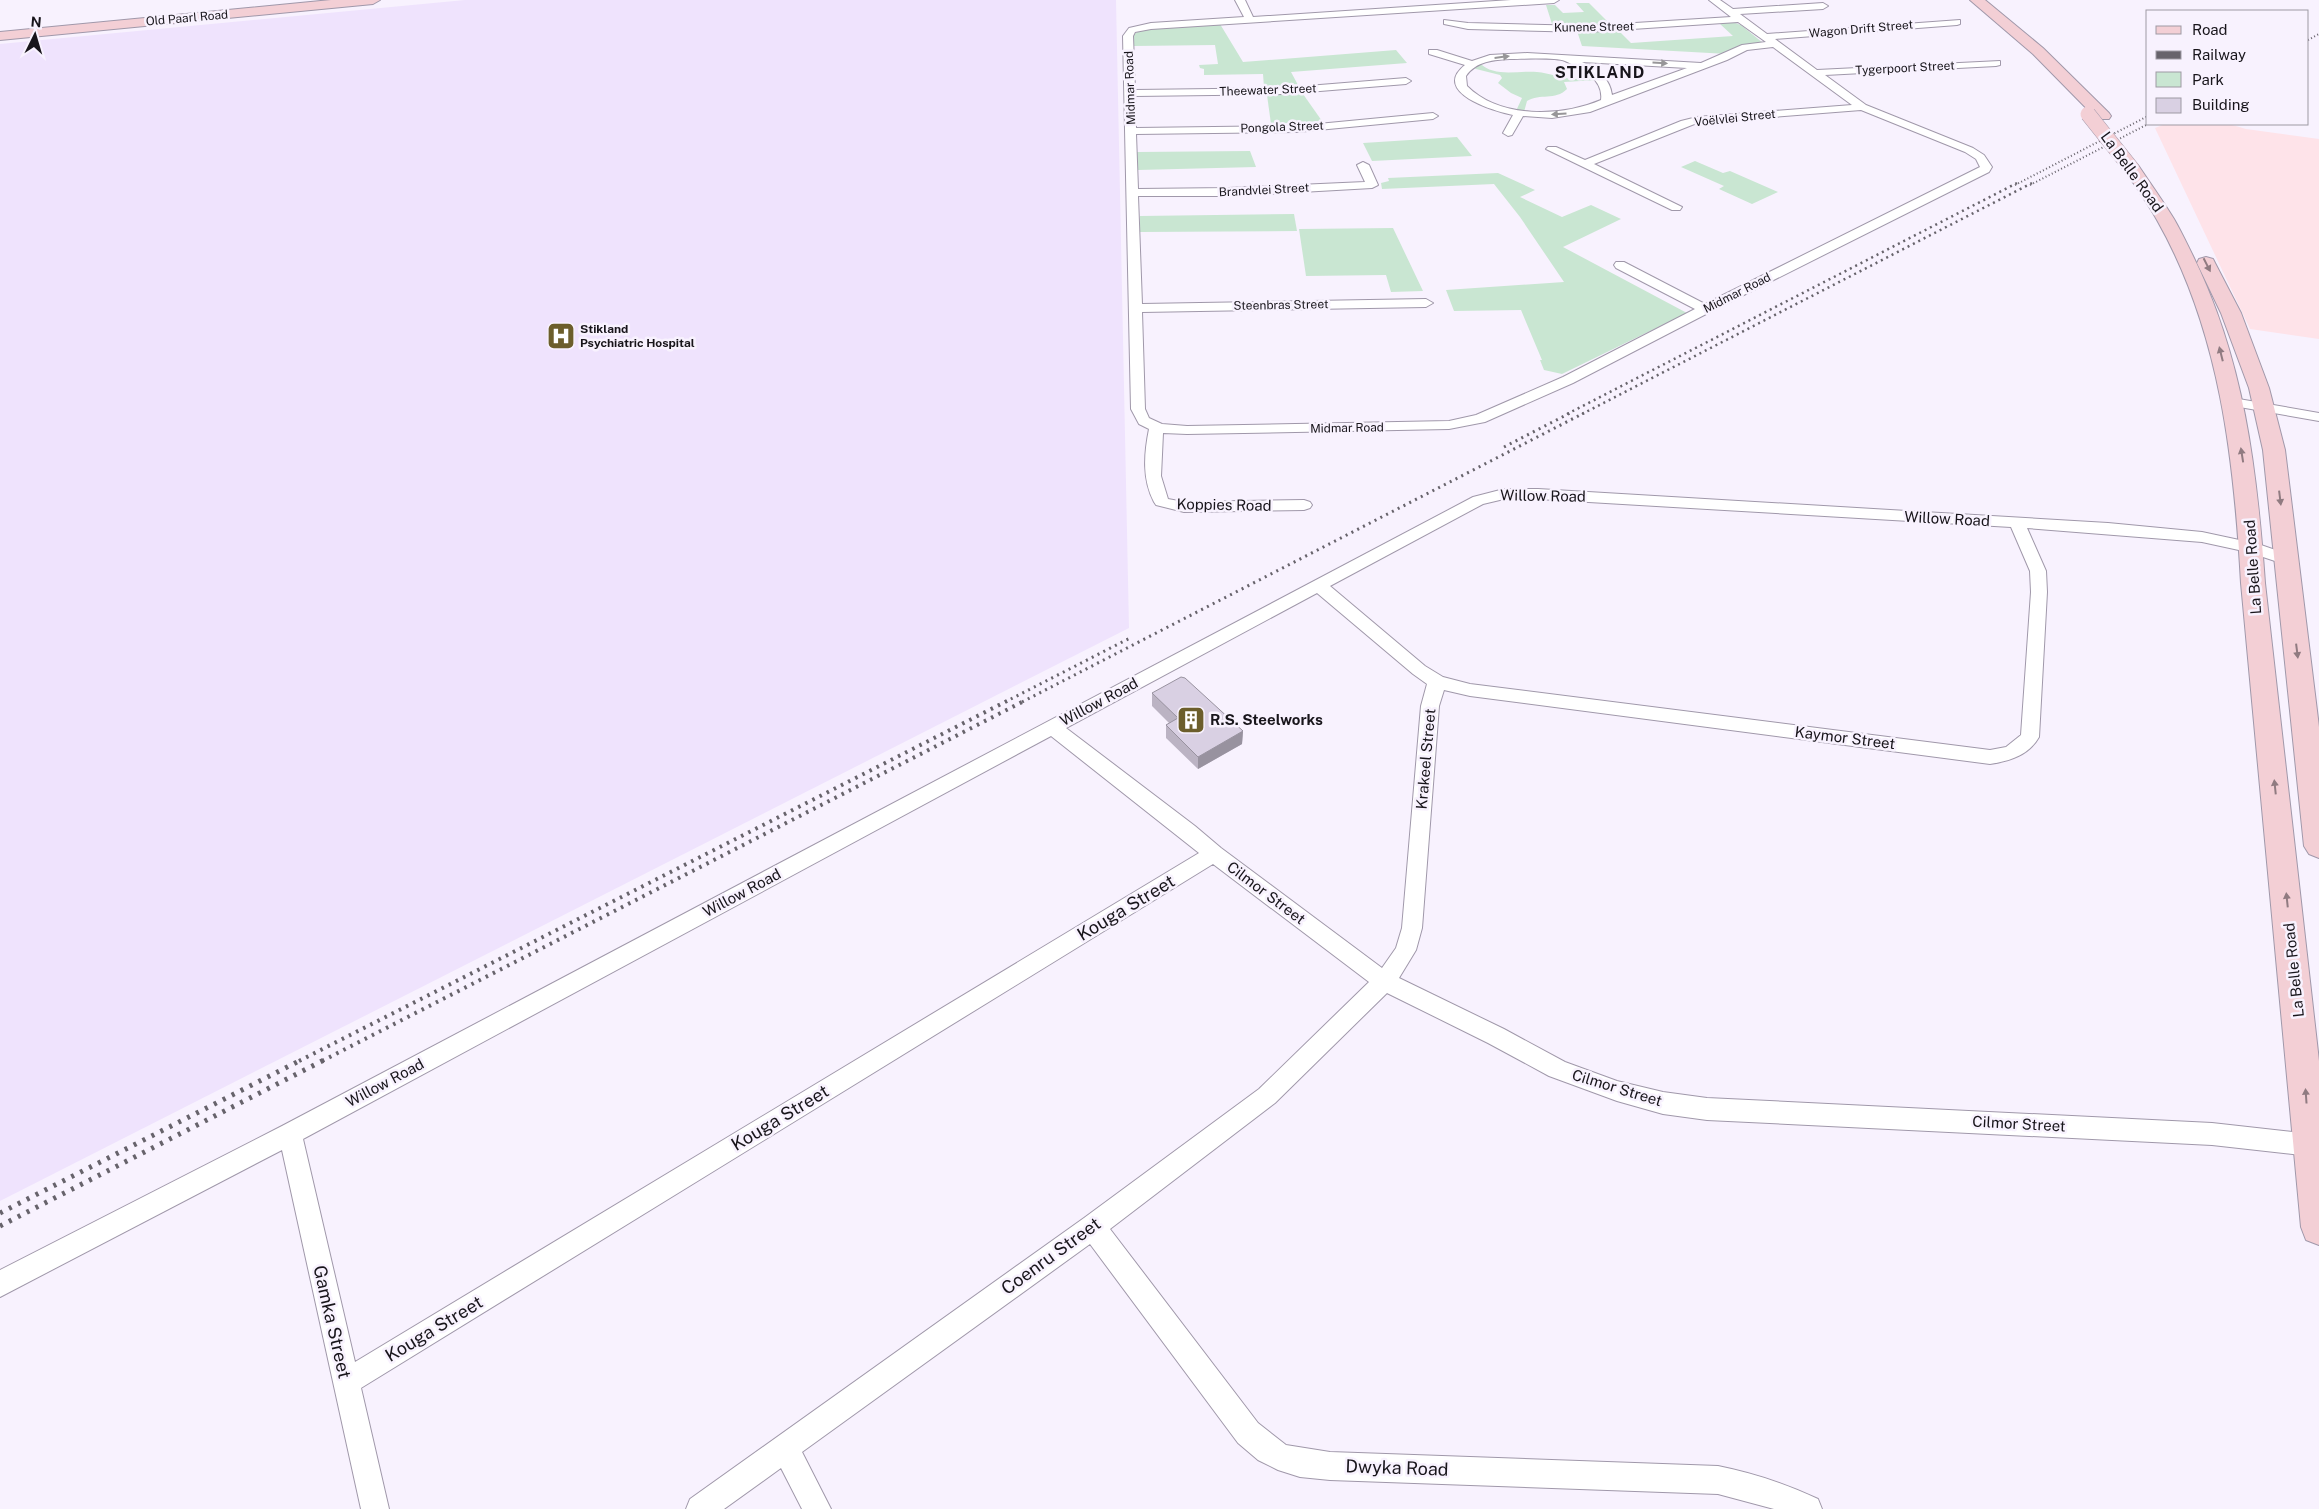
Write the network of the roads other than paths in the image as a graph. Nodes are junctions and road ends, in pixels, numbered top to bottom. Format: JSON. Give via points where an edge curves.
{"nodes":[{"id":1,"x":374,"y":0,"type":"edge"},
{"id":2,"x":1240,"y":0,"type":"edge"},
{"id":3,"x":1554,"y":0,"type":"edge"},
{"id":4,"x":1714,"y":0,"type":"edge"},
{"id":5,"x":1962,"y":0,"type":"edge"},
{"id":6,"x":1976,"y":0,"type":"edge"},
{"id":7,"x":1395,"y":5,"type":"edge"},
{"id":8,"x":1824,"y":6,"type":"dead end"},
{"id":9,"x":1730,"y":12,"type":"junction"},
{"id":10,"x":1250,"y":19,"type":"junction"},
{"id":11,"x":1740,"y":19,"type":"junction"},
{"id":12,"x":1447,"y":22,"type":"dead end"},
{"id":13,"x":1957,"y":22,"type":"dead end"},
{"id":14,"x":0,"y":36,"type":"edge"},
{"id":15,"x":1769,"y":40,"type":"junction"},
{"id":16,"x":1433,"y":52,"type":"dead end"},
{"id":17,"x":1559,"y":58,"type":"junction"},
{"id":18,"x":1996,"y":63,"type":"dead end"},
{"id":19,"x":1473,"y":64,"type":"junction"},
{"id":20,"x":1701,"y":66,"type":"junction"},
{"id":21,"x":1814,"y":73,"type":"junction"},
{"id":22,"x":1406,"y":80,"type":"dead end"},
{"id":23,"x":1130,"y":92,"type":"junction"},
{"id":24,"x":1606,"y":102,"type":"junction"},
{"id":25,"x":1862,"y":107,"type":"junction"},
{"id":26,"x":1519,"y":113,"type":"junction"},
{"id":27,"x":2095,"y":115,"type":"junction"},
{"id":28,"x":1433,"y":116,"type":"dead end"},
{"id":29,"x":1131,"y":131,"type":"junction"},
{"id":30,"x":1508,"y":133,"type":"dead end"},
{"id":31,"x":1552,"y":149,"type":"dead end"},
{"id":32,"x":1585,"y":164,"type":"junction"},
{"id":33,"x":1363,"y":165,"type":"dead end"},
{"id":34,"x":2138,"y":167,"type":"junction"},
{"id":35,"x":1134,"y":193,"type":"junction"},
{"id":36,"x":1676,"y":207,"type":"dead end"},
{"id":37,"x":1620,"y":265,"type":"dead end"},
{"id":38,"x":1426,"y":303,"type":"dead end"},
{"id":39,"x":1135,"y":308,"type":"junction"},
{"id":40,"x":1705,"y":309,"type":"junction"},
{"id":41,"x":2233,"y":402,"type":"junction"},
{"id":42,"x":2264,"y":407,"type":"junction"},
{"id":43,"x":2319,"y":417,"type":"edge"},
{"id":44,"x":1157,"y":427,"type":"junction"},
{"id":45,"x":1304,"y":505,"type":"dead end"},
{"id":46,"x":2017,"y":522,"type":"junction"},
{"id":47,"x":2252,"y":548,"type":"junction"},
{"id":48,"x":2288,"y":560,"type":"junction"},
{"id":49,"x":1319,"y":586,"type":"junction"},
{"id":50,"x":1437,"y":682,"type":"junction"},
{"id":51,"x":1052,"y":727,"type":"junction"},
{"id":52,"x":2319,"y":846,"type":"edge"},
{"id":53,"x":1214,"y":854,"type":"junction"},
{"id":54,"x":1384,"y":982,"type":"junction"},
{"id":55,"x":290,"y":1134,"type":"junction"},
{"id":56,"x":2314,"y":1146,"type":"edge"},
{"id":57,"x":1093,"y":1227,"type":"junction"},
{"id":58,"x":2319,"y":1227,"type":"edge"},
{"id":59,"x":0,"y":1284,"type":"edge"},
{"id":60,"x":345,"y":1383,"type":"junction"},
{"id":61,"x":785,"y":1447,"type":"junction"},
{"id":62,"x":375,"y":1509,"type":"edge"},
{"id":63,"x":700,"y":1509,"type":"edge"},
{"id":64,"x":818,"y":1509,"type":"edge"},
{"id":65,"x":1808,"y":1509,"type":"edge"}],
"edges":[{"from":1,"to":14,"type":"main road","name":"Old Paarl Road","via":[[176,13]]},
{"from":2,"to":10,"type":"street"},
{"from":3,"to":7,"type":"street","name":"Midmar Road"},
{"from":4,"to":9,"type":"street","name":"Midmar Road"},
{"from":5,"to":27,"type":"main road","name":"La Belle Road"},
{"from":6,"to":27,"type":"main road","name":"La Belle Road","via":[[2038,51]]},
{"from":7,"to":10,"type":"street","name":"Midmar Road"},
{"from":8,"to":9,"type":"street"},
{"from":9,"to":11,"type":"street","name":"Midmar Road"},
{"from":10,"to":23,"type":"street","name":"Midmar Road","via":[[1134,29],[1128,36]]},
{"from":11,"to":12,"type":"street","name":"Kunene Street","via":[[1587,29],[1468,26]]},
{"from":11,"to":15,"type":"street","name":"Midmar Road"},
{"from":13,"to":15,"type":"street","name":"Wagon Drift Street"},
{"from":15,"to":20,"type":"street","name":"Wagon Drift Street","via":[[1745,46]]},
{"from":15,"to":21,"type":"street","name":"Midmar Road"},
{"from":16,"to":19,"type":"street"},
{"from":19,"to":17,"type":"street","one_way":true,"via":[[1505,56]]},
{"from":17,"to":20,"type":"street","one_way":true},
{"from":17,"to":24,"type":"street","via":[[1586,68],[1602,81],[1608,94]]},
{"from":18,"to":21,"type":"street","name":"Tygerpoort Street"},
{"from":19,"to":26,"type":"street","name":"Wagon Drift Street","via":[[1464,71],[1460,80],[1468,94],[1490,106]]},
{"from":20,"to":24,"type":"street","name":"Wagon Drift Street"},
{"from":21,"to":25,"type":"street","name":"Midmar Road"},
{"from":22,"to":23,"type":"street","name":"Theewater Street","via":[[1283,91]]},
{"from":23,"to":29,"type":"street","name":"Midmar Road"},
{"from":24,"to":26,"type":"street","name":"Wagon Drift Street","one_way":true,"via":[[1562,114]]},
{"from":25,"to":32,"type":"street","name":"Voëlvlei Street","via":[[1699,120]]},
{"from":25,"to":40,"type":"street","name":"Midmar Road","via":[[1969,150],[1984,161],[1985,170]]},
{"from":26,"to":30,"type":"street"},
{"from":27,"to":34,"type":"main road","name":"La Belle Road","bridge":true},
{"from":28,"to":29,"type":"street","name":"Pongola Street","via":[[1297,128]]},
{"from":29,"to":35,"type":"street","name":"Midmar Road"},
{"from":31,"to":32,"type":"street"},
{"from":32,"to":36,"type":"street"},
{"from":33,"to":35,"type":"street","name":"Brandvlei Street","via":[[1372,185]]},
{"from":41,"to":34,"type":"main road","name":"La Belle Road","one_way":true,"via":[[2216,332],[2199,288]]},
{"from":34,"to":42,"type":"main road","name":"La Belle Road","one_way":true,"via":[[2187,228],[2222,295]]},
{"from":35,"to":39,"type":"street","name":"Midmar Road"},
{"from":37,"to":40,"type":"street"},
{"from":38,"to":39,"type":"street","name":"Steenbras Street"},
{"from":39,"to":44,"type":"street","name":"Midmar Road","via":[[1139,414],[1143,420]]},
{"from":40,"to":44,"type":"street","name":"Midmar Road","via":[[1568,380],[1464,423],[1197,430]]},
{"from":41,"to":42,"type":"street"},
{"from":47,"to":41,"type":"main road","name":"La Belle Road","one_way":true},
{"from":42,"to":43,"type":"street"},
{"from":42,"to":48,"type":"main road","name":"La Belle Road","one_way":true,"via":[[2274,450]]},
{"from":44,"to":45,"type":"street","name":"Koppies Road","via":[[1153,454],[1156,489],[1162,502],[1184,507]]},
{"from":46,"to":47,"type":"street","name":"Willow Road","via":[[2180,534]]},
{"from":46,"to":49,"type":"street","name":"Willow Road","via":[[1504,494],[1478,500]]},
{"from":46,"to":50,"type":"street","name":"Kaymor Street","via":[[2038,571],[2040,587],[2030,737],[2014,752],[2004,755],[1990,757],[1780,730],[1470,690]]},
{"from":47,"to":48,"type":"street","name":"Willow Road"},
{"from":56,"to":47,"type":"main road","name":"La Belle Road","one_way":true,"via":[[2252,583]]},
{"from":48,"to":52,"type":"main road","name":"La Belle Road","one_way":true},
{"from":49,"to":50,"type":"street"},
{"from":49,"to":51,"type":"street","name":"Willow Road"},
{"from":50,"to":54,"type":"street","name":"Krakeel Street","via":[[1430,706],[1411,937],[1402,958]]},
{"from":51,"to":53,"type":"street","name":"Cilmor Street"},
{"from":51,"to":55,"type":"street","name":"Willow Road"},
{"from":53,"to":54,"type":"street","name":"Cilmor Street"},
{"from":53,"to":60,"type":"street","name":"Kouga Street"},
{"from":54,"to":56,"type":"street","name":"Cilmor Street","via":[[1557,1069],[1663,1103],[1744,1112],[2212,1134]]},
{"from":54,"to":57,"type":"street","name":"Coenru Street","via":[[1267,1096]]},
{"from":55,"to":59,"type":"street","name":"Willow Road"},
{"from":55,"to":60,"type":"street","name":"Gamka Street"},
{"from":56,"to":58,"type":"main road","name":"La Belle Road"},
{"from":57,"to":61,"type":"street","name":"Coenru Street"},
{"from":57,"to":65,"type":"street","name":"Dwyka Road","via":[[1237,1421],[1254,1440],[1287,1461],[1330,1466],[1718,1480],[1747,1485]]},
{"from":60,"to":62,"type":"street","name":"Gamka Street"},
{"from":61,"to":63,"type":"street","name":"Coenru Street"},
{"from":61,"to":64,"type":"street"}]}
